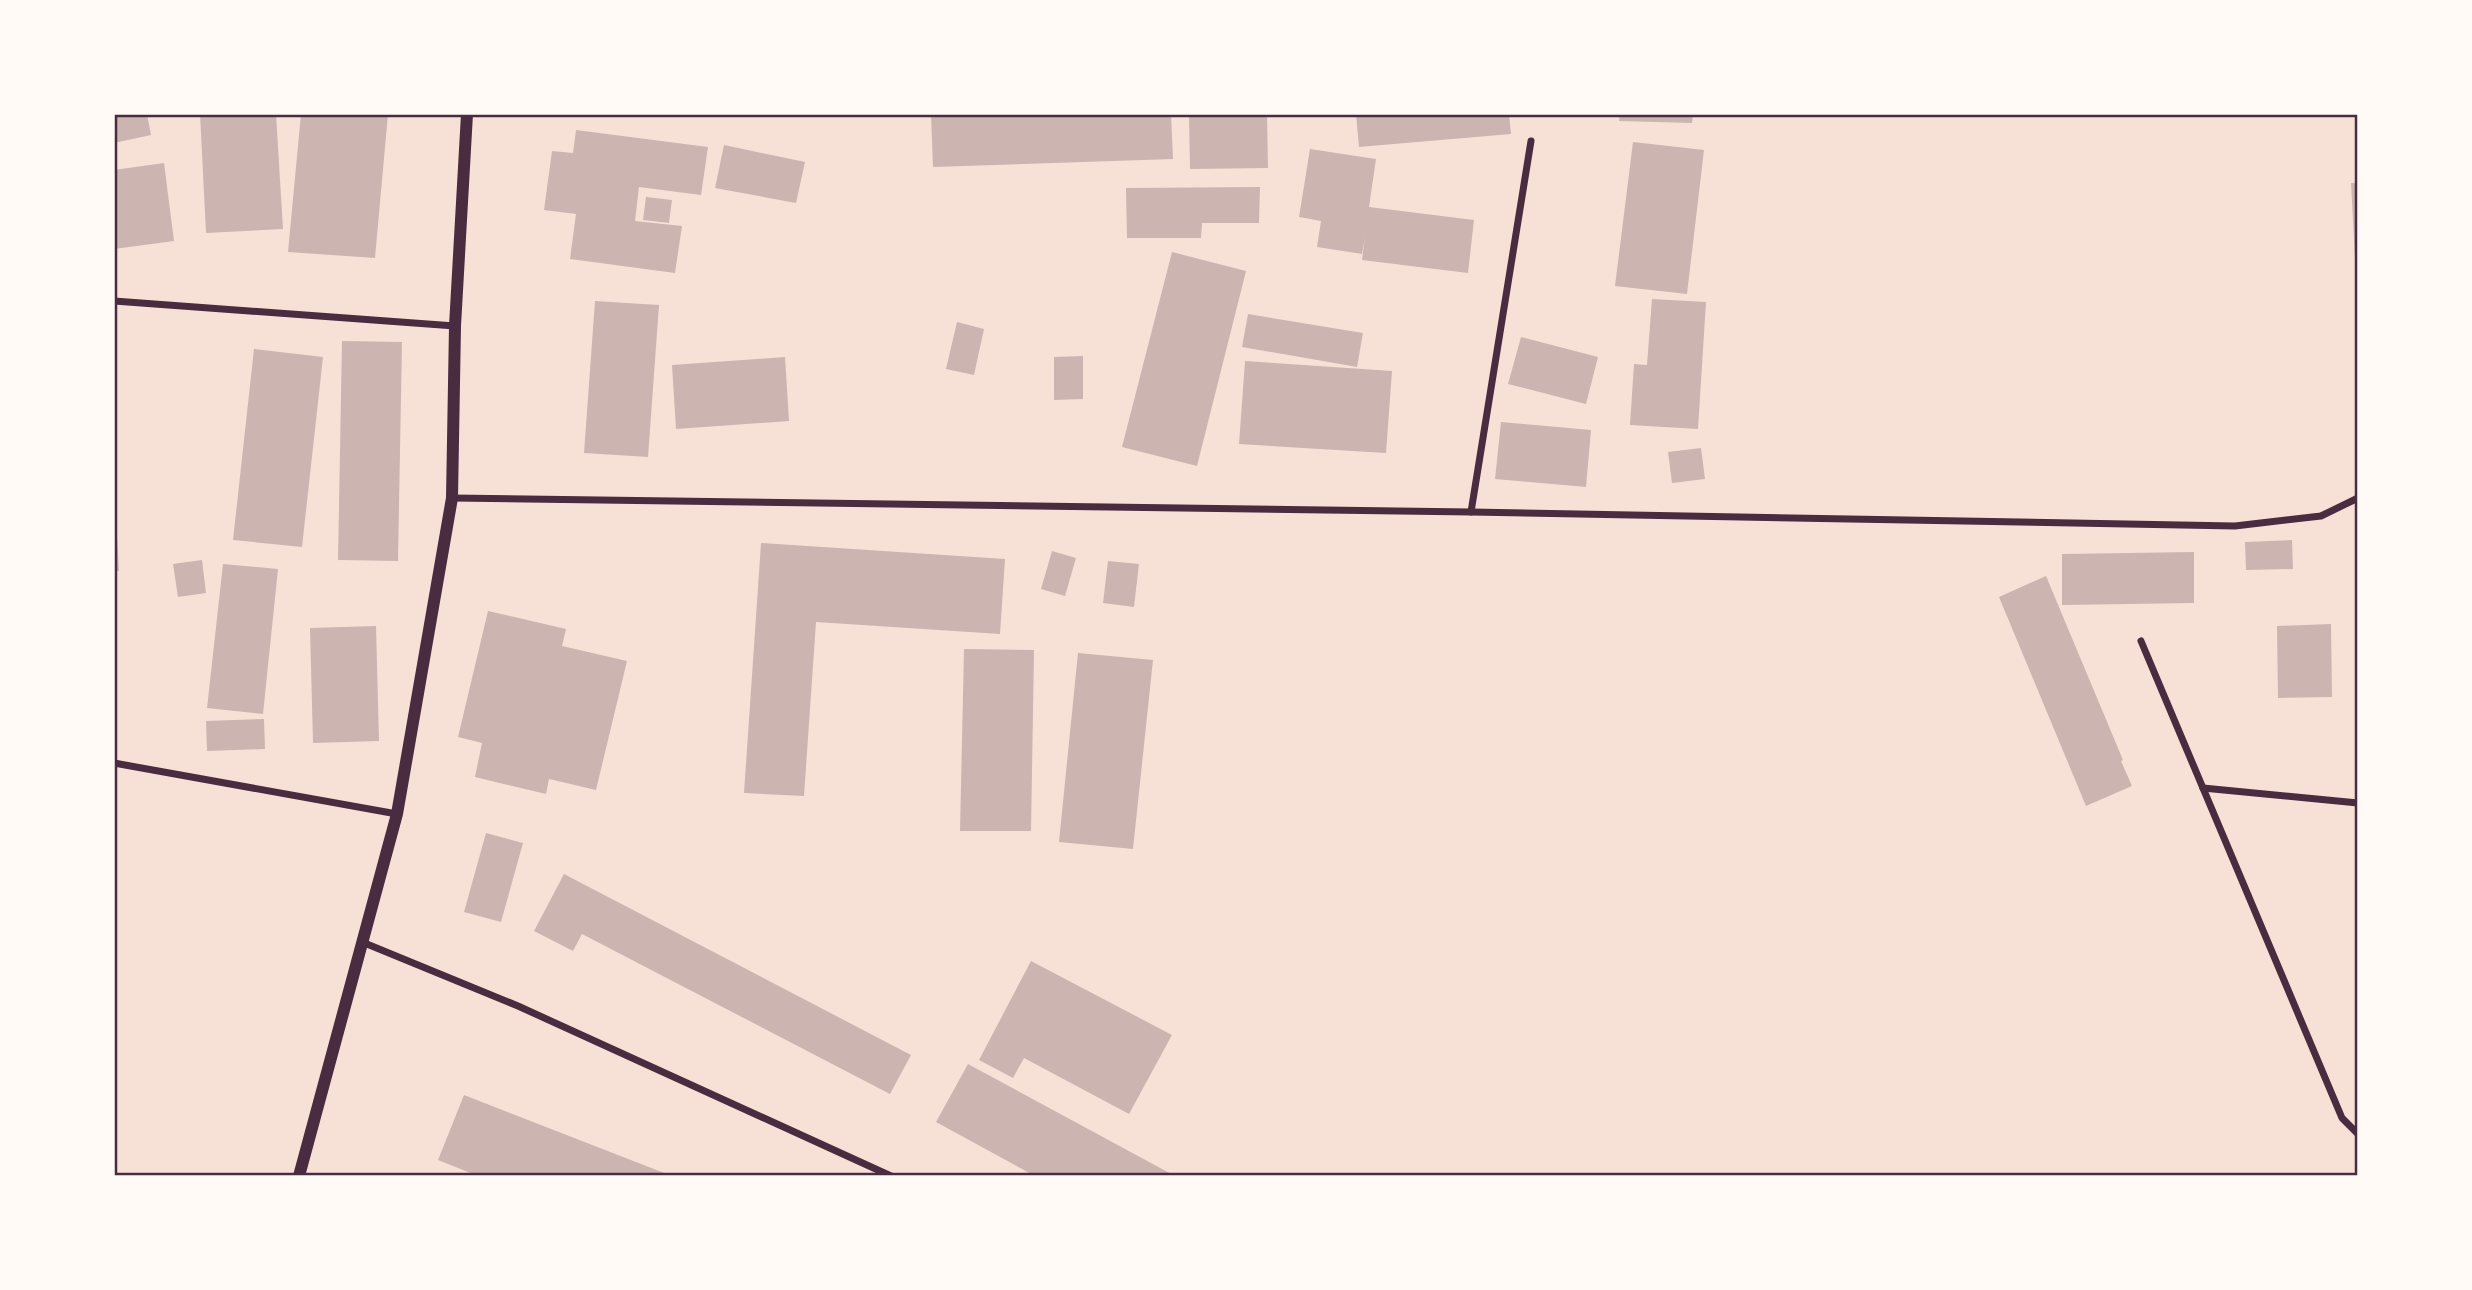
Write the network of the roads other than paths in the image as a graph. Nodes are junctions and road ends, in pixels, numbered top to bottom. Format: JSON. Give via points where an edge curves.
{"nodes":[{"id":1,"x":467,"y":114,"type":"edge"},
{"id":2,"x":1531,"y":141,"type":"dead end"},
{"id":3,"x":114,"y":301,"type":"edge"},
{"id":4,"x":455,"y":327,"type":"junction"},
{"id":5,"x":452,"y":498,"type":"junction"},
{"id":6,"x":2358,"y":498,"type":"edge"},
{"id":7,"x":1471,"y":512,"type":"junction"},
{"id":8,"x":2141,"y":641,"type":"dead end"},
{"id":9,"x":114,"y":763,"type":"edge"},
{"id":10,"x":2203,"y":788,"type":"junction"},
{"id":11,"x":2358,"y":803,"type":"edge"},
{"id":12,"x":397,"y":814,"type":"junction"},
{"id":13,"x":362,"y":942,"type":"junction"},
{"id":14,"x":2358,"y":1134,"type":"edge"},
{"id":15,"x":299,"y":1176,"type":"edge"},
{"id":16,"x":889,"y":1176,"type":"edge"}],
"edges":[{"from":1,"to":4,"type":"street"},
{"from":2,"to":7,"type":"street"},
{"from":3,"to":4,"type":"street"},
{"from":4,"to":5,"type":"street"},
{"from":5,"to":7,"type":"street"},
{"from":5,"to":12,"type":"street"},
{"from":6,"to":7,"type":"street","via":[[2321,516],[2235,526]]},
{"from":8,"to":10,"type":"street"},
{"from":9,"to":12,"type":"street"},
{"from":10,"to":11,"type":"street"},
{"from":10,"to":14,"type":"street","via":[[2342,1118]]},
{"from":12,"to":13,"type":"street"},
{"from":13,"to":15,"type":"street"},
{"from":13,"to":16,"type":"street","via":[[518,1006]]}]}
